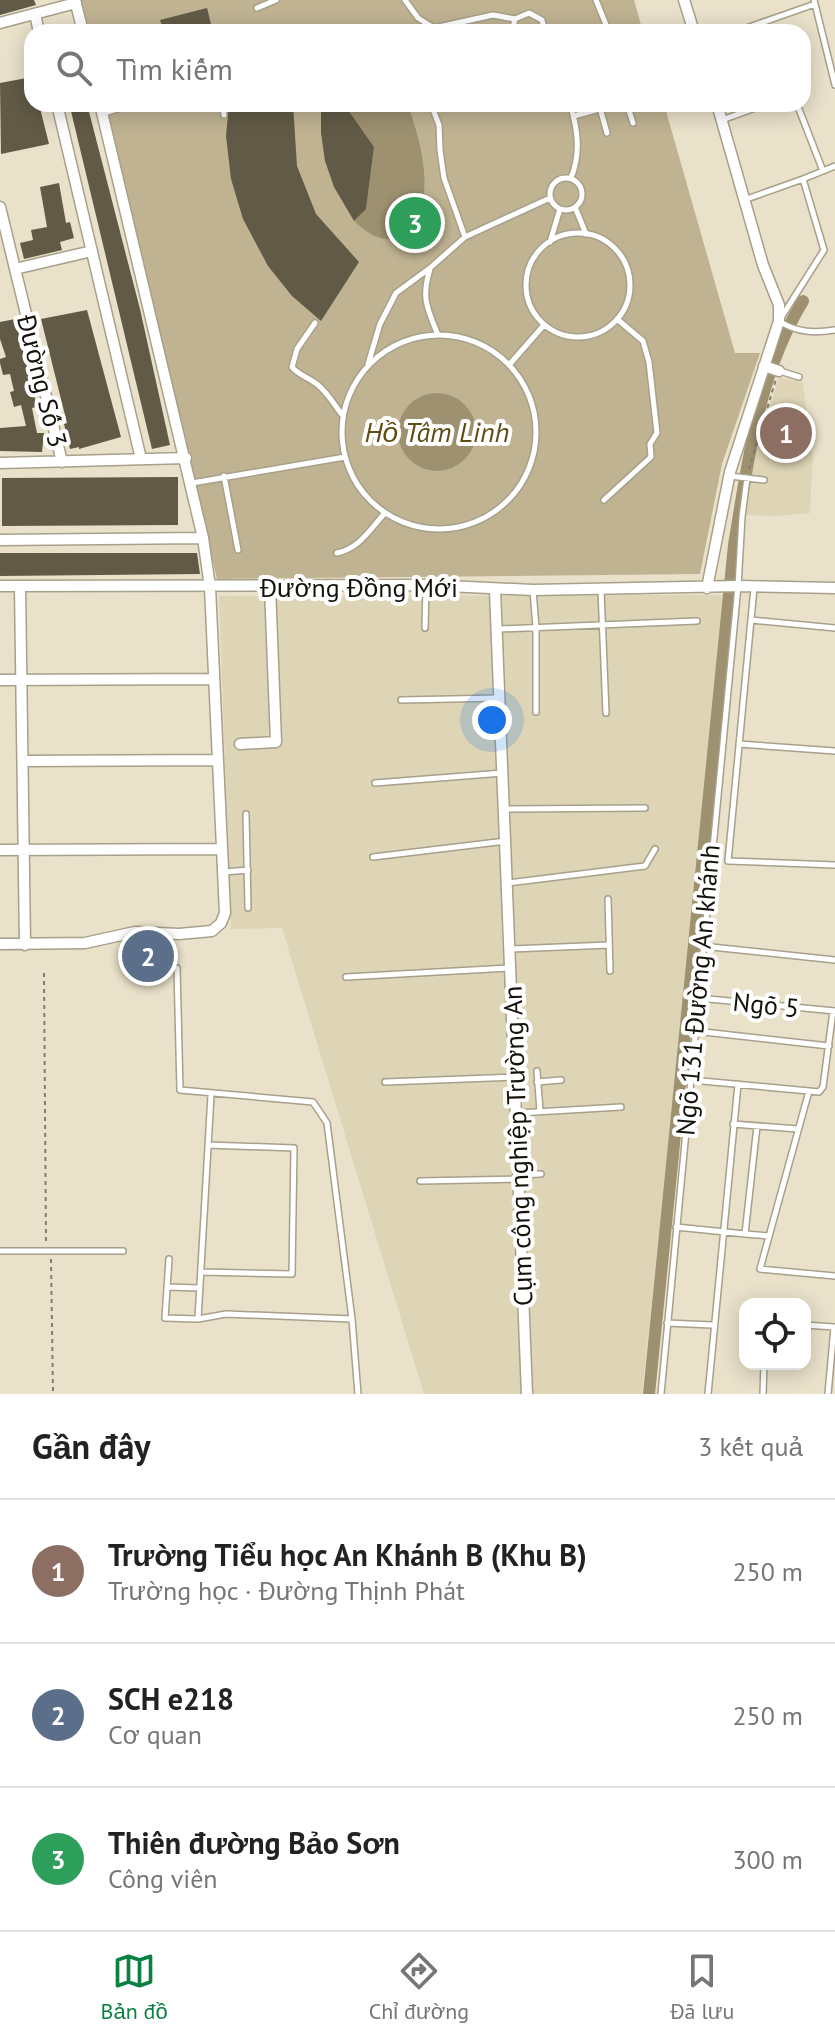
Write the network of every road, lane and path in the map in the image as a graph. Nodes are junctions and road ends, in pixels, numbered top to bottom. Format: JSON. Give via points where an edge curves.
{"nodes":[{"id":1,"x":276,"y":0,"type":"edge"},
{"id":2,"x":405,"y":0,"type":"edge"},
{"id":3,"x":596,"y":0,"type":"edge"},
{"id":4,"x":684,"y":0,"type":"edge"},
{"id":5,"x":76,"y":2,"type":"edge"},
{"id":6,"x":815,"y":2,"type":"edge"},
{"id":7,"x":257,"y":8,"type":"dead end"},
{"id":8,"x":35,"y":14,"type":"junction"},
{"id":9,"x":515,"y":19,"type":"junction"},
{"id":10,"x":0,"y":23,"type":"edge"},
{"id":11,"x":37,"y":24,"type":"edge"},
{"id":12,"x":81,"y":24,"type":"edge"},
{"id":13,"x":426,"y":24,"type":"edge"},
{"id":14,"x":457,"y":24,"type":"edge"},
{"id":15,"x":514,"y":24,"type":"edge"},
{"id":16,"x":543,"y":24,"type":"edge"},
{"id":17,"x":606,"y":24,"type":"edge"},
{"id":18,"x":692,"y":24,"type":"edge"},
{"id":19,"x":756,"y":24,"type":"edge"},
{"id":20,"x":835,"y":85,"type":"edge"},
{"id":21,"x":59,"y":112,"type":"edge"},
{"id":22,"x":103,"y":112,"type":"edge"},
{"id":23,"x":224,"y":112,"type":"edge"},
{"id":24,"x":434,"y":112,"type":"edge"},
{"id":25,"x":573,"y":112,"type":"edge"},
{"id":26,"x":587,"y":112,"type":"edge"},
{"id":27,"x":601,"y":112,"type":"edge"},
{"id":28,"x":630,"y":112,"type":"edge"},
{"id":29,"x":720,"y":112,"type":"edge"},
{"id":30,"x":744,"y":112,"type":"edge"},
{"id":31,"x":800,"y":112,"type":"edge"},
{"id":32,"x":224,"y":115,"type":"dead end"},
{"id":33,"x":574,"y":116,"type":"junction"},
{"id":34,"x":722,"y":120,"type":"junction"},
{"id":35,"x":633,"y":123,"type":"dead end"},
{"id":36,"x":607,"y":133,"type":"dead end"},
{"id":37,"x":835,"y":166,"type":"edge"},
{"id":38,"x":823,"y":171,"type":"junction"},
{"id":39,"x":571,"y":178,"type":"junction"},
{"id":40,"x":803,"y":179,"type":"junction"},
{"id":41,"x":550,"y":198,"type":"junction"},
{"id":42,"x":744,"y":200,"type":"junction"},
{"id":43,"x":0,"y":207,"type":"edge"},
{"id":44,"x":575,"y":207,"type":"junction"},
{"id":45,"x":560,"y":209,"type":"junction"},
{"id":46,"x":586,"y":234,"type":"junction"},
{"id":47,"x":465,"y":237,"type":"junction"},
{"id":48,"x":550,"y":242,"type":"junction"},
{"id":49,"x":92,"y":251,"type":"junction"},
{"id":50,"x":430,"y":268,"type":"junction"},
{"id":51,"x":15,"y":269,"type":"junction"},
{"id":52,"x":617,"y":319,"type":"junction"},
{"id":53,"x":315,"y":323,"type":"dead end"},
{"id":54,"x":781,"y":323,"type":"junction"},
{"id":55,"x":544,"y":325,"type":"junction"},
{"id":56,"x":835,"y":330,"type":"edge"},
{"id":57,"x":438,"y":335,"type":"junction"},
{"id":58,"x":509,"y":365,"type":"junction"},
{"id":59,"x":367,"y":367,"type":"junction"},
{"id":60,"x":772,"y":369,"type":"junction"},
{"id":61,"x":799,"y":377,"type":"dead end"},
{"id":62,"x":344,"y":417,"type":"junction"},
{"id":63,"x":345,"y":457,"type":"junction"},
{"id":64,"x":186,"y":458,"type":"junction"},
{"id":65,"x":141,"y":459,"type":"junction"},
{"id":66,"x":62,"y":462,"type":"junction"},
{"id":67,"x":0,"y":463,"type":"edge"},
{"id":68,"x":224,"y":476,"type":"junction"},
{"id":69,"x":729,"y":476,"type":"junction"},
{"id":70,"x":747,"y":478,"type":"junction"},
{"id":71,"x":764,"y":480,"type":"dead end"},
{"id":72,"x":192,"y":483,"type":"junction"},
{"id":73,"x":604,"y":500,"type":"dead end"},
{"id":74,"x":385,"y":513,"type":"junction"},
{"id":75,"x":203,"y":538,"type":"junction"},
{"id":76,"x":0,"y":540,"type":"edge"},
{"id":77,"x":238,"y":550,"type":"dead end"},
{"id":78,"x":337,"y":553,"type":"dead end"},
{"id":79,"x":426,"y":585,"type":"junction"},
{"id":80,"x":0,"y":586,"type":"edge"},
{"id":81,"x":20,"y":586,"type":"junction"},
{"id":82,"x":735,"y":586,"type":"junction"},
{"id":83,"x":210,"y":587,"type":"junction"},
{"id":84,"x":270,"y":587,"type":"junction"},
{"id":85,"x":713,"y":587,"type":"junction"},
{"id":86,"x":755,"y":587,"type":"junction"},
{"id":87,"x":601,"y":588,"type":"junction"},
{"id":88,"x":835,"y":588,"type":"edge"},
{"id":89,"x":495,"y":590,"type":"junction"},
{"id":90,"x":533,"y":590,"type":"junction"},
{"id":91,"x":751,"y":620,"type":"junction"},
{"id":92,"x":697,"y":621,"type":"dead end"},
{"id":93,"x":604,"y":623,"type":"junction"},
{"id":94,"x":536,"y":627,"type":"junction"},
{"id":95,"x":425,"y":628,"type":"dead end"},
{"id":96,"x":835,"y":628,"type":"edge"},
{"id":97,"x":499,"y":629,"type":"junction"},
{"id":98,"x":22,"y":679,"type":"junction"},
{"id":99,"x":212,"y":679,"type":"junction"},
{"id":100,"x":0,"y":680,"type":"edge"},
{"id":101,"x":501,"y":698,"type":"junction"},
{"id":102,"x":401,"y":700,"type":"dead end"},
{"id":103,"x":536,"y":712,"type":"dead end"},
{"id":104,"x":606,"y":713,"type":"dead end"},
{"id":105,"x":240,"y":744,"type":"dead end"},
{"id":106,"x":739,"y":744,"type":"junction"},
{"id":107,"x":835,"y":751,"type":"edge"},
{"id":108,"x":216,"y":760,"type":"junction"},
{"id":109,"x":24,"y":761,"type":"junction"},
{"id":110,"x":504,"y":773,"type":"junction"},
{"id":111,"x":375,"y":783,"type":"dead end"},
{"id":112,"x":645,"y":808,"type":"dead end"},
{"id":113,"x":505,"y":809,"type":"junction"},
{"id":114,"x":246,"y":814,"type":"dead end"},
{"id":115,"x":507,"y":841,"type":"junction"},
{"id":116,"x":222,"y":849,"type":"junction"},
{"id":117,"x":655,"y":849,"type":"dead end"},
{"id":118,"x":0,"y":850,"type":"edge"},
{"id":119,"x":24,"y":850,"type":"junction"},
{"id":120,"x":373,"y":857,"type":"dead end"},
{"id":121,"x":835,"y":865,"type":"edge"},
{"id":122,"x":248,"y":870,"type":"junction"},
{"id":123,"x":223,"y":872,"type":"junction"},
{"id":124,"x":508,"y":888,"type":"junction"},
{"id":125,"x":608,"y":899,"type":"dead end"},
{"id":126,"x":248,"y":908,"type":"dead end"},
{"id":127,"x":0,"y":944,"type":"edge"},
{"id":128,"x":158,"y":944,"type":"dead end"},
{"id":129,"x":25,"y":945,"type":"junction"},
{"id":130,"x":609,"y":945,"type":"junction"},
{"id":131,"x":702,"y":946,"type":"junction"},
{"id":132,"x":511,"y":949,"type":"junction"},
{"id":133,"x":835,"y":960,"type":"edge"},
{"id":134,"x":511,"y":968,"type":"junction"},
{"id":135,"x":610,"y":971,"type":"dead end"},
{"id":136,"x":44,"y":973,"type":"dead end"},
{"id":137,"x":346,"y":977,"type":"dead end"},
{"id":138,"x":698,"y":998,"type":"junction"},
{"id":139,"x":834,"y":1011,"type":"edge"},
{"id":140,"x":695,"y":1031,"type":"junction"},
{"id":141,"x":829,"y":1046,"type":"junction"},
{"id":142,"x":537,"y":1071,"type":"dead end"},
{"id":143,"x":515,"y":1077,"type":"junction"},
{"id":144,"x":561,"y":1080,"type":"dead end"},
{"id":145,"x":691,"y":1080,"type":"junction"},
{"id":146,"x":385,"y":1082,"type":"dead end"},
{"id":147,"x":537,"y":1082,"type":"junction"},
{"id":148,"x":738,"y":1084,"type":"junction"},
{"id":149,"x":809,"y":1091,"type":"junction"},
{"id":150,"x":211,"y":1095,"type":"junction"},
{"id":151,"x":621,"y":1107,"type":"dead end"},
{"id":152,"x":540,"y":1111,"type":"junction"},
{"id":153,"x":517,"y":1113,"type":"junction"},
{"id":154,"x":733,"y":1124,"type":"junction"},
{"id":155,"x":757,"y":1126,"type":"junction"},
{"id":156,"x":798,"y":1129,"type":"junction"},
{"id":157,"x":208,"y":1145,"type":"junction"},
{"id":158,"x":541,"y":1174,"type":"dead end"},
{"id":159,"x":519,"y":1177,"type":"junction"},
{"id":160,"x":420,"y":1181,"type":"dead end"},
{"id":161,"x":676,"y":1227,"type":"junction"},
{"id":162,"x":722,"y":1231,"type":"junction"},
{"id":163,"x":745,"y":1234,"type":"junction"},
{"id":164,"x":769,"y":1236,"type":"junction"},
{"id":165,"x":0,"y":1251,"type":"edge"},
{"id":166,"x":123,"y":1251,"type":"dead end"},
{"id":167,"x":48,"y":1252,"type":"junction"},
{"id":168,"x":169,"y":1259,"type":"dead end"},
{"id":169,"x":201,"y":1272,"type":"junction"},
{"id":170,"x":835,"y":1276,"type":"edge"},
{"id":171,"x":167,"y":1287,"type":"junction"},
{"id":172,"x":200,"y":1288,"type":"junction"},
{"id":173,"x":198,"y":1319,"type":"junction"},
{"id":174,"x":352,"y":1319,"type":"junction"},
{"id":175,"x":667,"y":1323,"type":"junction"},
{"id":176,"x":712,"y":1325,"type":"junction"},
{"id":177,"x":811,"y":1325,"type":"edge"},
{"id":178,"x":764,"y":1370,"type":"edge"},
{"id":179,"x":53,"y":1394,"type":"edge"},
{"id":180,"x":358,"y":1394,"type":"edge"},
{"id":181,"x":527,"y":1394,"type":"edge"},
{"id":182,"x":661,"y":1394,"type":"edge"},
{"id":183,"x":708,"y":1394,"type":"edge"},
{"id":184,"x":763,"y":1394,"type":"edge"},
{"id":185,"x":828,"y":1394,"type":"edge"}],
"edges":[{"from":1,"to":7,"type":"lane"},
{"from":2,"to":13,"type":"lane"},
{"from":3,"to":17,"type":"lane"},
{"from":4,"to":18,"type":"street"},
{"from":5,"to":8,"type":"street"},
{"from":5,"to":12,"type":"street"},
{"from":6,"to":19,"type":"lane"},
{"from":6,"to":20,"type":"lane"},
{"from":8,"to":10,"type":"street"},
{"from":8,"to":11,"type":"street"},
{"from":9,"to":14,"type":"lane","via":[[493,15]]},
{"from":9,"to":15,"type":"lane"},
{"from":9,"to":16,"type":"lane","via":[[534,14]]},
{"from":21,"to":49,"type":"street"},
{"from":22,"to":64,"type":"street"},
{"from":23,"to":32,"type":"lane"},
{"from":24,"to":47,"type":"lane","via":[[444,178]]},
{"from":25,"to":33,"type":"lane"},
{"from":26,"to":33,"type":"lane"},
{"from":27,"to":36,"type":"lane"},
{"from":28,"to":35,"type":"lane"},
{"from":29,"to":34,"type":"street"},
{"from":30,"to":34,"type":"lane"},
{"from":31,"to":38,"type":"lane"},
{"from":33,"to":39,"type":"lane","via":[[578,160]]},
{"from":34,"to":42,"type":"street"},
{"from":37,"to":38,"type":"lane"},
{"from":38,"to":40,"type":"lane"},
{"from":39,"to":41,"type":"lane","via":[[556,180]]},
{"from":39,"to":44,"type":"lane","via":[[581,189]]},
{"from":40,"to":42,"type":"lane"},
{"from":40,"to":54,"type":"lane","via":[[824,250]]},
{"from":41,"to":45,"type":"lane"},
{"from":41,"to":47,"type":"lane"},
{"from":42,"to":54,"type":"street"},
{"from":43,"to":51,"type":"street","name":"Đường Số 3"},
{"from":44,"to":45,"type":"lane"},
{"from":44,"to":46,"type":"lane"},
{"from":45,"to":48,"type":"lane"},
{"from":46,"to":48,"type":"lane"},
{"from":46,"to":52,"type":"lane","via":[[612,246],[627,270],[628,299]]},
{"from":47,"to":50,"type":"lane"},
{"from":48,"to":55,"type":"lane","via":[[536,255],[526,282],[528,301]]},
{"from":49,"to":51,"type":"street"},
{"from":49,"to":65,"type":"street"},
{"from":50,"to":57,"type":"lane","via":[[425,303]]},
{"from":50,"to":59,"type":"lane","via":[[396,293]]},
{"from":51,"to":66,"type":"street","name":"Đường Số 3"},
{"from":52,"to":55,"type":"lane","via":[[597,333],[579,337]]},
{"from":52,"to":73,"type":"lane","via":[[643,341],[657,433],[650,444],[651,457]]},
{"from":53,"to":62,"type":"lane","via":[[292,367],[323,388]]},
{"from":54,"to":56,"type":"lane","via":[[813,333]]},
{"from":54,"to":60,"type":"street"},
{"from":55,"to":58,"type":"lane"},
{"from":57,"to":58,"type":"lane","via":[[476,343]]},
{"from":57,"to":59,"type":"lane","via":[[399,344]]},
{"from":58,"to":74,"type":"lane","via":[[529,398],[536,437],[531,463],[511,497],[479,521],[454,528],[415,526]]},
{"from":59,"to":62,"type":"lane"},
{"from":60,"to":61,"type":"lane"},
{"from":60,"to":69,"type":"street"},
{"from":60,"to":70,"type":"path"},
{"from":62,"to":63,"type":"lane"},
{"from":63,"to":68,"type":"lane"},
{"from":63,"to":74,"type":"lane","via":[[361,490]]},
{"from":64,"to":65,"type":"street"},
{"from":64,"to":72,"type":"street"},
{"from":65,"to":66,"type":"street"},
{"from":66,"to":67,"type":"street"},
{"from":68,"to":72,"type":"lane"},
{"from":68,"to":77,"type":"lane"},
{"from":69,"to":70,"type":"lane"},
{"from":69,"to":85,"type":"street"},
{"from":70,"to":71,"type":"lane"},
{"from":70,"to":82,"type":"lane","name":"Ngõ 131 Đường An khánh"},
{"from":72,"to":75,"type":"street"},
{"from":74,"to":78,"type":"lane","via":[[361,542]]},
{"from":75,"to":76,"type":"street"},
{"from":75,"to":83,"type":"street"},
{"from":79,"to":84,"type":"street","name":"Đường Đồng Mới"},
{"from":79,"to":89,"type":"street","name":"Đường Đồng Mới"},
{"from":79,"to":95,"type":"lane"},
{"from":80,"to":81,"type":"street","name":"Đường Đồng Mới"},
{"from":81,"to":83,"type":"street","name":"Đường Đồng Mới"},
{"from":81,"to":98,"type":"street"},
{"from":82,"to":85,"type":"street","name":"Đường Đồng Mới"},
{"from":82,"to":86,"type":"street","name":"Đường Đồng Mới"},
{"from":82,"to":131,"type":"lane","name":"Ngõ 131 Đường An khánh"},
{"from":83,"to":84,"type":"street","name":"Đường Đồng Mới"},
{"from":83,"to":99,"type":"street"},
{"from":84,"to":105,"type":"street","via":[[276,742]]},
{"from":85,"to":87,"type":"street","name":"Đường Đồng Mới"},
{"from":86,"to":88,"type":"street","name":"Đường Đồng Mới"},
{"from":86,"to":91,"type":"lane"},
{"from":87,"to":90,"type":"street","name":"Đường Đồng Mới"},
{"from":87,"to":93,"type":"lane"},
{"from":89,"to":90,"type":"street","name":"Đường Đồng Mới"},
{"from":89,"to":97,"type":"street","name":"Cụm công nghiệp Trường An"},
{"from":90,"to":94,"type":"lane"},
{"from":91,"to":96,"type":"lane"},
{"from":91,"to":106,"type":"lane"},
{"from":92,"to":93,"type":"lane"},
{"from":93,"to":94,"type":"lane"},
{"from":93,"to":104,"type":"lane"},
{"from":94,"to":97,"type":"lane"},
{"from":94,"to":103,"type":"lane"},
{"from":97,"to":101,"type":"street","name":"Cụm công nghiệp Trường An"},
{"from":98,"to":99,"type":"street"},
{"from":98,"to":100,"type":"street"},
{"from":98,"to":109,"type":"street"},
{"from":99,"to":108,"type":"street"},
{"from":101,"to":102,"type":"lane"},
{"from":101,"to":110,"type":"street","name":"Cụm công nghiệp Trường An"},
{"from":106,"to":107,"type":"lane"},
{"from":106,"to":121,"type":"lane","via":[[728,861]]},
{"from":108,"to":109,"type":"street"},
{"from":108,"to":116,"type":"street"},
{"from":109,"to":119,"type":"street"},
{"from":110,"to":111,"type":"lane"},
{"from":110,"to":113,"type":"street","name":"Cụm công nghiệp Trường An"},
{"from":112,"to":113,"type":"lane"},
{"from":113,"to":115,"type":"street","name":"Cụm công nghiệp Trường An"},
{"from":114,"to":122,"type":"lane"},
{"from":115,"to":120,"type":"lane"},
{"from":115,"to":124,"type":"street","name":"Cụm công nghiệp Trường An"},
{"from":116,"to":119,"type":"street"},
{"from":116,"to":123,"type":"street"},
{"from":117,"to":124,"type":"lane","via":[[645,866]]},
{"from":118,"to":119,"type":"street"},
{"from":119,"to":129,"type":"street"},
{"from":122,"to":123,"type":"lane"},
{"from":122,"to":126,"type":"lane"},
{"from":123,"to":129,"type":"street","via":[[225,913],[212,931],[135,932],[85,943]]},
{"from":124,"to":132,"type":"street","name":"Cụm công nghiệp Trường An"},
{"from":125,"to":130,"type":"lane"},
{"from":127,"to":129,"type":"street"},
{"from":128,"to":150,"type":"lane","via":[[158,967],[177,968],[180,1090]]},
{"from":130,"to":132,"type":"lane"},
{"from":130,"to":135,"type":"lane"},
{"from":131,"to":133,"type":"lane"},
{"from":131,"to":138,"type":"lane","name":"Ngõ 131 Đường An khánh"},
{"from":132,"to":134,"type":"street","name":"Cụm công nghiệp Trường An"},
{"from":134,"to":137,"type":"lane"},
{"from":134,"to":143,"type":"street","name":"Cụm công nghiệp Trường An"},
{"from":136,"to":167,"type":"path"},
{"from":138,"to":139,"type":"lane","name":"Ngõ 5"},
{"from":138,"to":140,"type":"lane","name":"Ngõ 131 Đường An khánh"},
{"from":139,"to":141,"type":"lane"},
{"from":140,"to":141,"type":"lane"},
{"from":140,"to":145,"type":"lane","name":"Ngõ 131 Đường An khánh"},
{"from":141,"to":149,"type":"lane","via":[[823,1087]]},
{"from":142,"to":147,"type":"lane"},
{"from":143,"to":146,"type":"lane"},
{"from":143,"to":153,"type":"street","name":"Cụm công nghiệp Trường An"},
{"from":144,"to":147,"type":"lane"},
{"from":145,"to":148,"type":"lane"},
{"from":145,"to":161,"type":"lane","name":"Ngõ 131 Đường An khánh"},
{"from":147,"to":152,"type":"lane"},
{"from":148,"to":149,"type":"lane"},
{"from":148,"to":154,"type":"lane"},
{"from":149,"to":156,"type":"lane"},
{"from":150,"to":157,"type":"lane"},
{"from":150,"to":174,"type":"lane","via":[[313,1102],[322,1114]]},
{"from":151,"to":152,"type":"lane"},
{"from":152,"to":153,"type":"lane"},
{"from":153,"to":159,"type":"street","name":"Cụm công nghiệp Trường An"},
{"from":154,"to":155,"type":"lane"},
{"from":154,"to":162,"type":"lane"},
{"from":155,"to":156,"type":"lane"},
{"from":155,"to":163,"type":"lane"},
{"from":156,"to":164,"type":"lane"},
{"from":157,"to":169,"type":"lane"},
{"from":157,"to":169,"type":"lane","via":[[294,1148],[292,1274]]},
{"from":158,"to":159,"type":"lane"},
{"from":159,"to":160,"type":"lane"},
{"from":159,"to":181,"type":"street","name":"Cụm công nghiệp Trường An"},
{"from":161,"to":162,"type":"lane"},
{"from":161,"to":175,"type":"lane","name":"Ngõ 131 Đường An khánh"},
{"from":162,"to":163,"type":"lane"},
{"from":162,"to":176,"type":"lane"},
{"from":163,"to":164,"type":"lane"},
{"from":164,"to":170,"type":"lane","via":[[760,1269]]},
{"from":165,"to":167,"type":"lane"},
{"from":166,"to":167,"type":"lane"},
{"from":167,"to":179,"type":"path"},
{"from":168,"to":171,"type":"lane"},
{"from":169,"to":172,"type":"lane"},
{"from":171,"to":172,"type":"lane"},
{"from":171,"to":173,"type":"lane","via":[[165,1318]]},
{"from":172,"to":173,"type":"lane"},
{"from":173,"to":174,"type":"lane","via":[[226,1314]]},
{"from":174,"to":180,"type":"lane"},
{"from":175,"to":176,"type":"lane"},
{"from":175,"to":182,"type":"lane","name":"Ngõ 131 Đường An khánh"},
{"from":176,"to":183,"type":"lane"},
{"from":177,"to":185,"type":"lane","via":[[834,1327]]},
{"from":178,"to":184,"type":"lane"}]}
